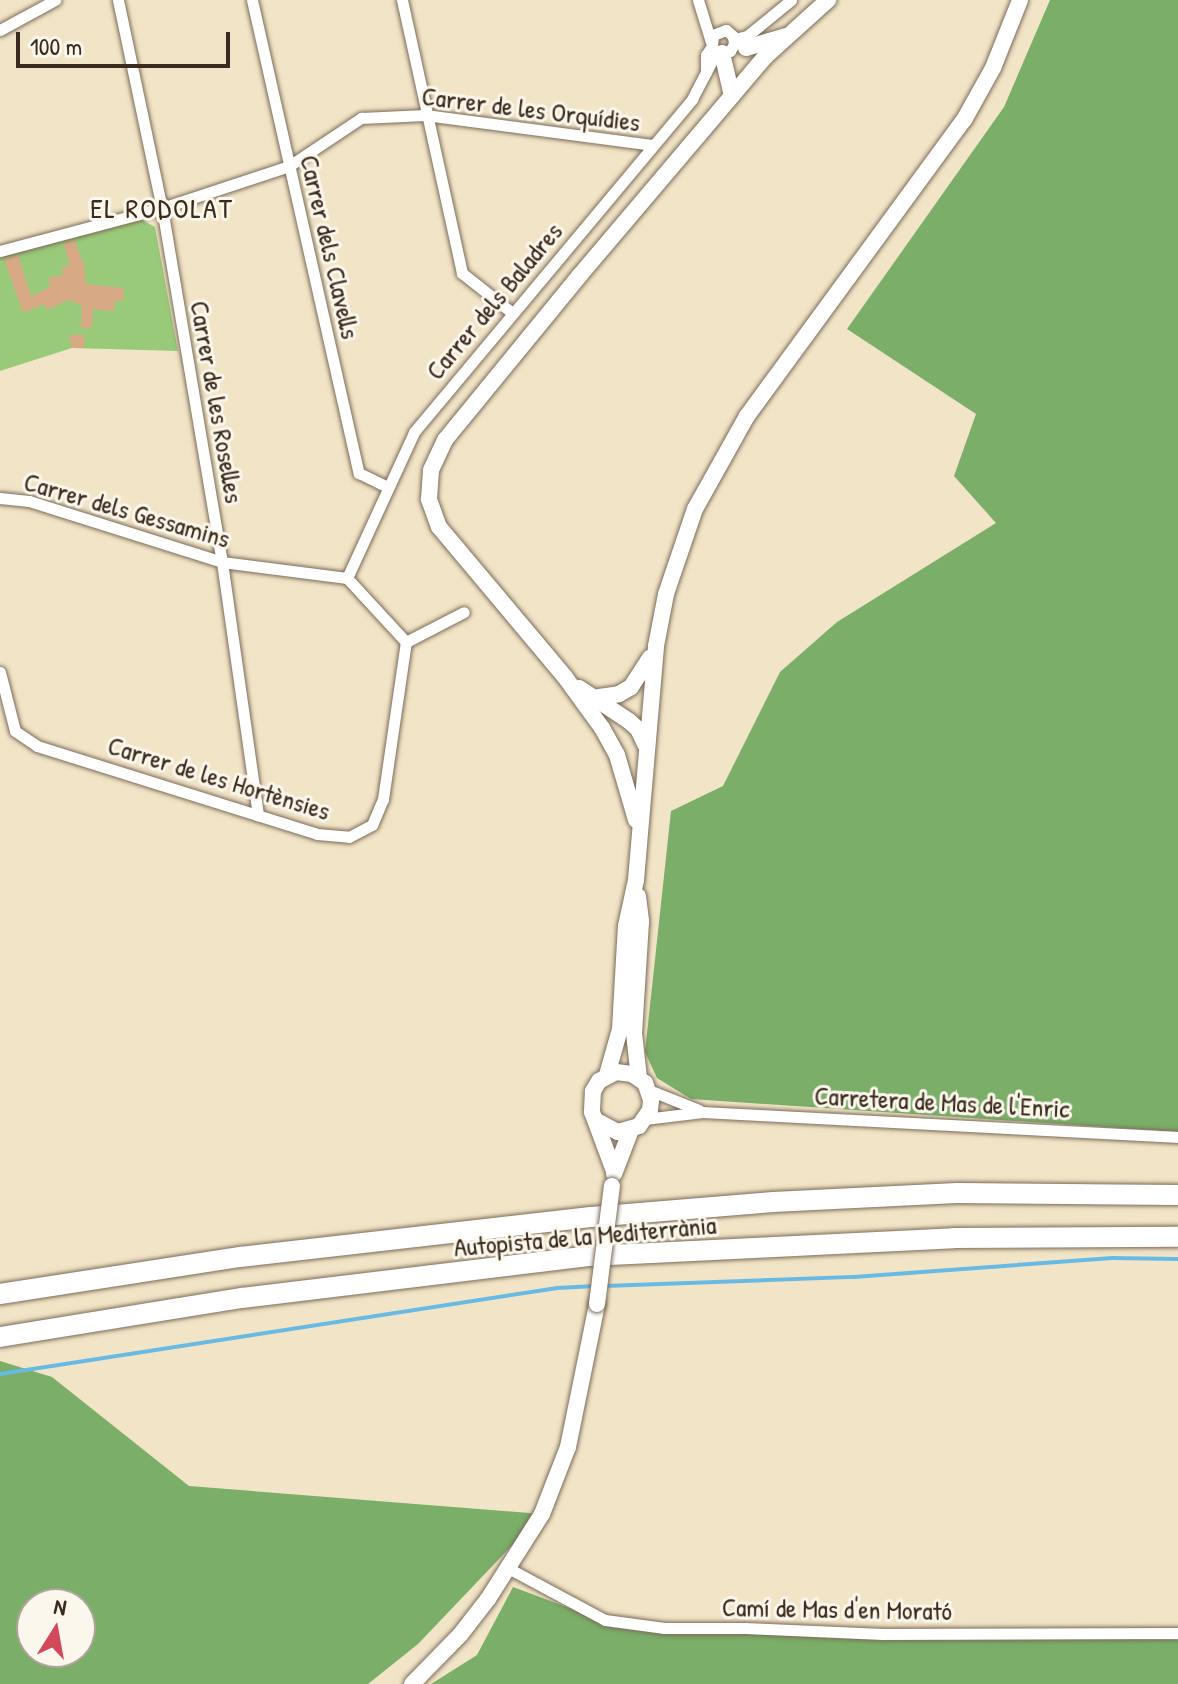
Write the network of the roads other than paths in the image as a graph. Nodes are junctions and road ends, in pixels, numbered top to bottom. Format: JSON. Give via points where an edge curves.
{"nodes":[{"id":1,"x":55,"y":0,"type":"edge"},
{"id":2,"x":118,"y":0,"type":"edge"},
{"id":3,"x":252,"y":0,"type":"edge"},
{"id":4,"x":402,"y":0,"type":"edge"},
{"id":5,"x":698,"y":0,"type":"edge"},
{"id":6,"x":791,"y":0,"type":"edge"},
{"id":7,"x":828,"y":0,"type":"edge"},
{"id":8,"x":1020,"y":0,"type":"edge"},
{"id":9,"x":0,"y":30,"type":"edge"},
{"id":10,"x":786,"y":36,"type":"junction"},
{"id":11,"x":725,"y":45,"type":"junction"},
{"id":12,"x":753,"y":71,"type":"junction"},
{"id":13,"x":732,"y":96,"type":"junction"},
{"id":14,"x":425,"y":115,"type":"junction"},
{"id":15,"x":652,"y":145,"type":"junction"},
{"id":16,"x":289,"y":166,"type":"junction"},
{"id":17,"x":162,"y":208,"type":"junction"},
{"id":18,"x":0,"y":251,"type":"edge"},
{"id":19,"x":511,"y":312,"type":"junction"},
{"id":20,"x":388,"y":487,"type":"junction"},
{"id":21,"x":0,"y":498,"type":"edge"},
{"id":22,"x":222,"y":562,"type":"junction"},
{"id":23,"x":347,"y":578,"type":"junction"},
{"id":24,"x":464,"y":612,"type":"dead end"},
{"id":25,"x":406,"y":642,"type":"junction"},
{"id":26,"x":656,"y":646,"type":"junction"},
{"id":27,"x":0,"y":672,"type":"edge"},
{"id":28,"x":565,"y":677,"type":"junction"},
{"id":29,"x":592,"y":698,"type":"junction"},
{"id":30,"x":647,"y":748,"type":"junction"},
{"id":31,"x":258,"y":815,"type":"junction"},
{"id":32,"x":639,"y":833,"type":"junction"},
{"id":33,"x":636,"y":880,"type":"junction"},
{"id":34,"x":607,"y":1075,"type":"junction"},
{"id":35,"x":644,"y":1084,"type":"junction"},
{"id":36,"x":703,"y":1112,"type":"junction"},
{"id":37,"x":645,"y":1119,"type":"junction"},
{"id":38,"x":597,"y":1121,"type":"junction"},
{"id":39,"x":631,"y":1130,"type":"junction"},
{"id":40,"x":1178,"y":1137,"type":"edge"},
{"id":41,"x":613,"y":1179,"type":"junction"},
{"id":42,"x":1178,"y":1195,"type":"edge"},
{"id":43,"x":1178,"y":1237,"type":"edge"},
{"id":44,"x":0,"y":1294,"type":"edge"},
{"id":45,"x":0,"y":1337,"type":"edge"},
{"id":46,"x":508,"y":1568,"type":"junction"},
{"id":47,"x":1178,"y":1633,"type":"edge"},
{"id":48,"x":412,"y":1684,"type":"edge"}],
"edges":[{"from":1,"to":9,"type":"street"},
{"from":2,"to":17,"type":"street","name":"Carrer de les Roselles"},
{"from":3,"to":16,"type":"street","name":"Carrer dels Clavells"},
{"from":4,"to":14,"type":"street"},
{"from":5,"to":11,"type":"street"},
{"from":6,"to":11,"type":"street","via":[[747,36]]},
{"from":7,"to":10,"type":"main road"},
{"from":8,"to":26,"type":"main road","via":[[993,68],[964,120],[747,416],[714,470],[677,557]]},
{"from":10,"to":11,"type":"main road"},
{"from":10,"to":12,"type":"main road"},
{"from":11,"to":12,"type":"main road"},
{"from":11,"to":12,"type":"main road"},
{"from":11,"to":13,"type":"main road"},
{"from":11,"to":15,"type":"street","name":"Carrer dels Baladres","via":[[706,55],[706,72],[692,99]]},
{"from":12,"to":13,"type":"main road"},
{"from":13,"to":28,"type":"main road","via":[[469,410],[440,448],[431,470],[429,499],[439,527]]},
{"from":14,"to":15,"type":"street","name":"Carrer de les Orquídies"},
{"from":14,"to":16,"type":"street","name":"Carrer de les Orquídies","via":[[361,118]]},
{"from":14,"to":19,"type":"street","via":[[462,273]]},
{"from":15,"to":19,"type":"street","name":"Carrer dels Baladres"},
{"from":16,"to":17,"type":"street","name":"Carrer de les Orquídies"},
{"from":16,"to":20,"type":"street","name":"Carrer dels Clavells","via":[[359,473]]},
{"from":17,"to":18,"type":"street","name":"Carrer de les Orquídies"},
{"from":17,"to":22,"type":"street","name":"Carrer de les Roselles"},
{"from":19,"to":20,"type":"street","name":"Carrer dels Baladres","via":[[414,432]]},
{"from":20,"to":23,"type":"street","name":"Carrer dels Baladres"},
{"from":21,"to":22,"type":"street","name":"Carrer dels Gessamins","via":[[29,501]]},
{"from":22,"to":23,"type":"street","name":"Carrer dels Gessamins"},
{"from":22,"to":31,"type":"street","name":"Carrer de les Roselles"},
{"from":23,"to":25,"type":"street"},
{"from":24,"to":25,"type":"street"},
{"from":25,"to":31,"type":"street","name":"Carrer de les Hortènsies","via":[[383,799],[372,825],[349,837],[317,834]]},
{"from":26,"to":29,"type":"main road","via":[[631,687]]},
{"from":26,"to":30,"type":"main road"},
{"from":27,"to":31,"type":"street","name":"Carrer de les Hortènsies","via":[[15,731],[37,746]]},
{"from":28,"to":29,"type":"main road"},
{"from":28,"to":32,"type":"main road","via":[[617,755]]},
{"from":29,"to":30,"type":"main road","via":[[638,729]]},
{"from":30,"to":32,"type":"main road"},
{"from":32,"to":33,"type":"main road"},
{"from":33,"to":34,"type":"main road","via":[[626,926],[620,1029]]},
{"from":33,"to":35,"type":"main road","via":[[641,922],[634,1033]]},
{"from":34,"to":35,"type":"main road","via":[[625,1072]]},
{"from":34,"to":38,"type":"main road","via":[[593,1091]]},
{"from":35,"to":36,"type":"street"},
{"from":35,"to":37,"type":"main road","via":[[650,1110]]},
{"from":36,"to":37,"type":"street"},
{"from":36,"to":40,"type":"street","name":"Carretera de Mas de l'Enric"},
{"from":37,"to":39,"type":"main road"},
{"from":38,"to":39,"type":"main road","via":[[618,1132]]},
{"from":38,"to":41,"type":"main road"},
{"from":39,"to":41,"type":"main road"},
{"from":41,"to":46,"type":"main road","bridge":true,"via":[[597,1304],[568,1447],[542,1514]]},
{"from":42,"to":44,"type":"highway","name":"Autopista de la Mediterrània","via":[[957,1193],[591,1217],[240,1257]]},
{"from":43,"to":45,"type":"highway","name":"Autopista de la Mediterrània","via":[[954,1238],[590,1256],[242,1298]]},
{"from":46,"to":47,"type":"street","name":"Camí de Mas d'en Morató","via":[[605,1620],[664,1628]]},
{"from":46,"to":48,"type":"main road","via":[[460,1635]]}]}
